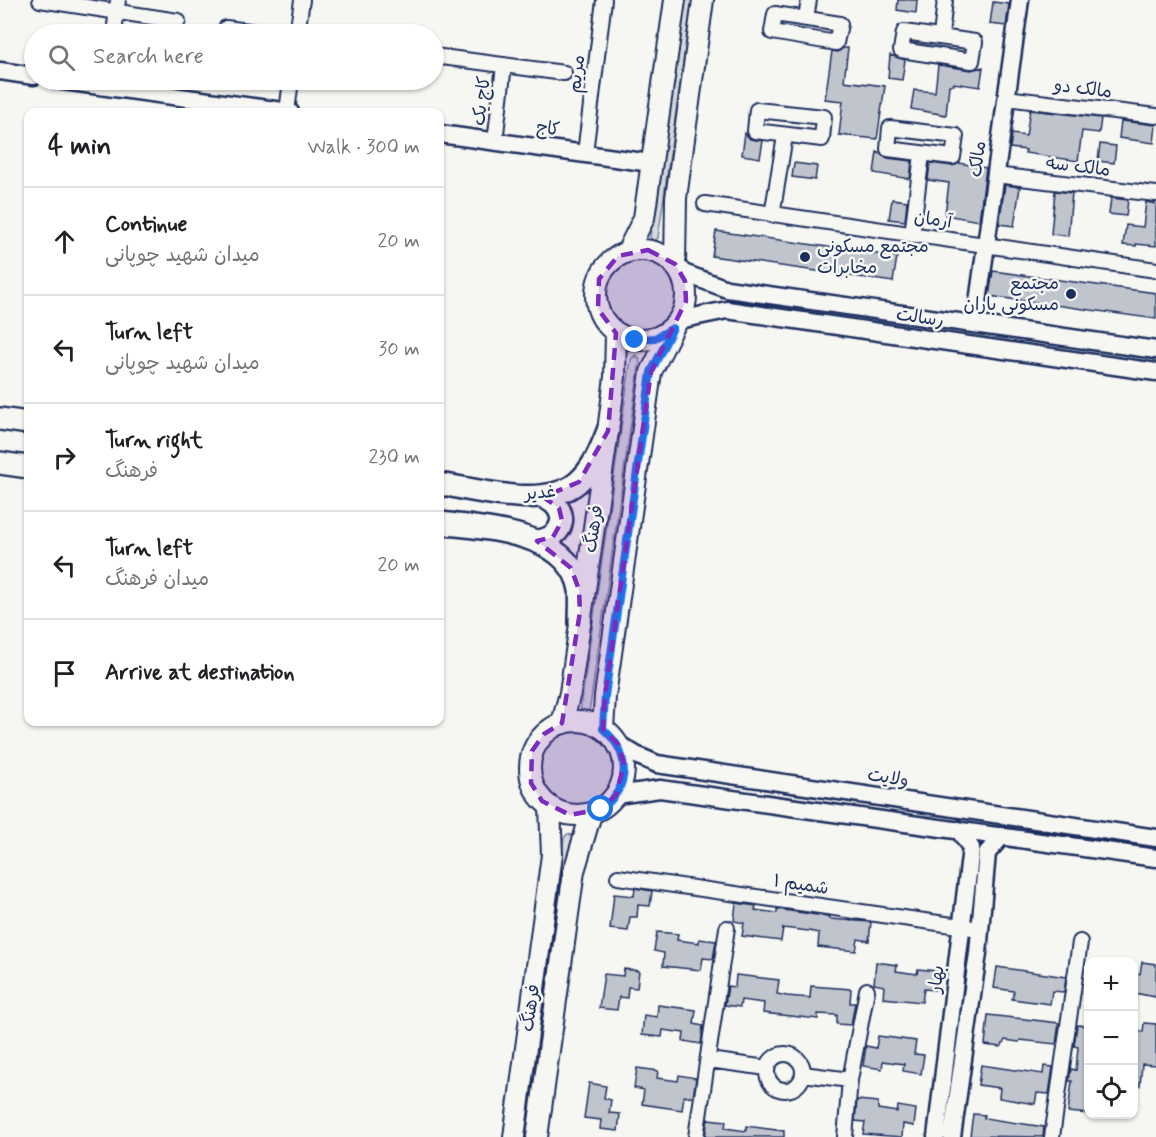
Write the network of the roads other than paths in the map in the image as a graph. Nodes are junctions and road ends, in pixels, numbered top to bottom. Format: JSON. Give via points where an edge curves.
{"nodes":[{"id":1,"x":39,"y":0,"type":"edge"},
{"id":2,"x":302,"y":0,"type":"edge"},
{"id":3,"x":604,"y":0,"type":"edge"},
{"id":4,"x":675,"y":0,"type":"edge"},
{"id":5,"x":703,"y":0,"type":"edge"},
{"id":6,"x":809,"y":0,"type":"edge"},
{"id":7,"x":945,"y":0,"type":"edge"},
{"id":8,"x":1020,"y":0,"type":"edge"},
{"id":9,"x":117,"y":6,"type":"edge"},
{"id":10,"x":806,"y":18,"type":"dead end"},
{"id":11,"x":178,"y":21,"type":"dead end"},
{"id":12,"x":115,"y":24,"type":"edge"},
{"id":13,"x":298,"y":24,"type":"edge"},
{"id":14,"x":941,"y":36,"type":"junction"},
{"id":15,"x":444,"y":57,"type":"edge"},
{"id":16,"x":504,"y":65,"type":"junction"},
{"id":17,"x":0,"y":71,"type":"edge"},
{"id":18,"x":564,"y":73,"type":"dead end"},
{"id":19,"x":24,"y":75,"type":"edge"},
{"id":20,"x":152,"y":90,"type":"edge"},
{"id":21,"x":290,"y":90,"type":"edge"},
{"id":22,"x":1006,"y":98,"type":"junction"},
{"id":23,"x":264,"y":108,"type":"edge"},
{"id":24,"x":289,"y":108,"type":"edge"},
{"id":25,"x":1156,"y":116,"type":"edge"},
{"id":26,"x":444,"y":135,"type":"edge"},
{"id":27,"x":785,"y":136,"type":"junction"},
{"id":28,"x":495,"y":142,"type":"junction"},
{"id":29,"x":585,"y":153,"type":"junction"},
{"id":30,"x":922,"y":154,"type":"junction"},
{"id":31,"x":651,"y":163,"type":"junction"},
{"id":32,"x":995,"y":175,"type":"junction"},
{"id":33,"x":1156,"y":195,"type":"edge"},
{"id":34,"x":705,"y":204,"type":"dead end"},
{"id":35,"x":772,"y":215,"type":"junction"},
{"id":36,"x":912,"y":235,"type":"junction"},
{"id":37,"x":986,"y":245,"type":"junction"},
{"id":38,"x":627,"y":252,"type":"junction"},
{"id":39,"x":678,"y":268,"type":"junction"},
{"id":40,"x":1156,"y":270,"type":"edge"},
{"id":41,"x":676,"y":324,"type":"junction"},
{"id":42,"x":975,"y":324,"type":"junction"},
{"id":43,"x":616,"y":333,"type":"junction"},
{"id":44,"x":1156,"y":350,"type":"edge"},
{"id":45,"x":1156,"y":372,"type":"edge"},
{"id":46,"x":0,"y":419,"type":"edge"},
{"id":47,"x":24,"y":422,"type":"edge"},
{"id":48,"x":608,"y":431,"type":"junction"},
{"id":49,"x":0,"y":463,"type":"edge"},
{"id":50,"x":24,"y":466,"type":"edge"},
{"id":51,"x":444,"y":485,"type":"edge"},
{"id":52,"x":543,"y":497,"type":"junction"},
{"id":53,"x":444,"y":524,"type":"edge"},
{"id":54,"x":537,"y":542,"type":"junction"},
{"id":55,"x":580,"y":623,"type":"junction"},
{"id":56,"x":562,"y":723,"type":"junction"},
{"id":57,"x":603,"y":729,"type":"junction"},
{"id":58,"x":618,"y":744,"type":"junction"},
{"id":59,"x":616,"y":795,"type":"junction"},
{"id":60,"x":550,"y":808,"type":"junction"},
{"id":61,"x":591,"y":814,"type":"junction"},
{"id":62,"x":959,"y":830,"type":"junction"},
{"id":63,"x":1002,"y":836,"type":"junction"},
{"id":64,"x":1156,"y":838,"type":"edge"},
{"id":65,"x":1156,"y":858,"type":"edge"},
{"id":66,"x":618,"y":878,"type":"dead end"},
{"id":67,"x":963,"y":926,"type":"junction"},
{"id":68,"x":727,"y":928,"type":"dead end"},
{"id":69,"x":980,"y":928,"type":"junction"},
{"id":70,"x":1080,"y":942,"type":"dead end"},
{"id":71,"x":867,"y":990,"type":"dead end"},
{"id":72,"x":709,"y":1060,"type":"junction"},
{"id":73,"x":767,"y":1068,"type":"junction"},
{"id":74,"x":803,"y":1074,"type":"junction"},
{"id":75,"x":850,"y":1080,"type":"junction"},
{"id":76,"x":514,"y":1137,"type":"edge"},
{"id":77,"x":537,"y":1137,"type":"edge"},
{"id":78,"x":696,"y":1137,"type":"edge"},
{"id":79,"x":845,"y":1137,"type":"edge"},
{"id":80,"x":936,"y":1137,"type":"edge"},
{"id":81,"x":952,"y":1137,"type":"edge"},
{"id":82,"x":1052,"y":1137,"type":"edge"}],
"edges":[{"from":1,"to":9,"type":"street"},
{"from":2,"to":13,"type":"street"},
{"from":3,"to":29,"type":"street","name":"مریم"},
{"from":4,"to":31,"type":"main road"},
{"from":5,"to":39,"type":"main road","via":[[676,198]]},
{"from":6,"to":10,"type":"street"},
{"from":7,"to":14,"type":"street"},
{"from":8,"to":22,"type":"street","name":"مالک"},
{"from":9,"to":11,"type":"street"},
{"from":9,"to":12,"type":"street"},
{"from":14,"to":14,"type":"street","via":[[975,42],[972,61],[901,50],[904,32]]},
{"from":15,"to":16,"type":"street","name":"کاج یک"},
{"from":16,"to":18,"type":"street","name":"کاج یک"},
{"from":16,"to":28,"type":"street","name":"کاج یک"},
{"from":17,"to":19,"type":"street"},
{"from":20,"to":23,"type":"street"},
{"from":21,"to":24,"type":"street"},
{"from":22,"to":25,"type":"street","name":"مالک دو"},
{"from":22,"to":32,"type":"street","name":"مالک"},
{"from":26,"to":28,"type":"street","name":"کاج"},
{"from":27,"to":27,"type":"street","via":[[822,139],[824,117],[757,110],[755,131]]},
{"from":27,"to":35,"type":"street"},
{"from":28,"to":29,"type":"street","name":"کاج"},
{"from":29,"to":31,"type":"street","name":"کاج"},
{"from":30,"to":30,"type":"street","via":[[953,157],[956,136],[890,128],[888,149]]},
{"from":30,"to":36,"type":"street"},
{"from":31,"to":38,"type":"main road","via":[[644,218]]},
{"from":32,"to":33,"type":"street","name":"مالک سه"},
{"from":32,"to":37,"type":"street","name":"مالک"},
{"from":34,"to":35,"type":"street","name":"آرمان"},
{"from":35,"to":36,"type":"street","name":"آرمان"},
{"from":36,"to":37,"type":"street","name":"آرمان"},
{"from":37,"to":40,"type":"street","name":"آرمان"},
{"from":37,"to":42,"type":"street","name":"مالک"},
{"from":38,"to":39,"type":"main road","via":[[658,252]]},
{"from":38,"to":43,"type":"main road","via":[[603,270],[596,289],[602,318]]},
{"from":39,"to":41,"type":"main road","via":[[687,291],[684,311]]},
{"from":39,"to":42,"type":"street","name":"رسالت","via":[[727,289]]},
{"from":41,"to":43,"type":"main road","via":[[645,340]]},
{"from":41,"to":45,"type":"street","name":"رسالت","via":[[727,310]]},
{"from":41,"to":57,"type":"main road","name":"فرهنگ","via":[[651,372]]},
{"from":42,"to":44,"type":"street","name":"رسالت"},
{"from":43,"to":48,"type":"main road","name":"فرهنگ"},
{"from":46,"to":47,"type":"main road"},
{"from":48,"to":52,"type":"main road","name":"غدیر","via":[[594,464],[579,482],[561,493]]},
{"from":48,"to":55,"type":"main road","name":"فرهنگ"},
{"from":49,"to":50,"type":"main road"},
{"from":51,"to":52,"type":"main road","name":"غدیر"},
{"from":52,"to":54,"type":"main road","via":[[558,508],[562,521],[553,537]]},
{"from":53,"to":54,"type":"main road","via":[[519,534]]},
{"from":54,"to":55,"type":"main road","via":[[556,554],[576,578]]},
{"from":55,"to":56,"type":"main road","name":"فرهنگ"},
{"from":56,"to":57,"type":"main road","via":[[583,721]]},
{"from":56,"to":60,"type":"main road","via":[[537,742],[529,762],[531,783]]},
{"from":57,"to":58,"type":"main road"},
{"from":58,"to":59,"type":"main road","via":[[624,775]]},
{"from":58,"to":64,"type":"street","name":"ولایت","via":[[657,764]]},
{"from":59,"to":61,"type":"main road"},
{"from":59,"to":62,"type":"street","via":[[660,789]]},
{"from":60,"to":61,"type":"main road","via":[[570,815]]},
{"from":60,"to":76,"type":"main road","name":"فرهنگ","via":[[552,855]]},
{"from":61,"to":77,"type":"main road","name":"فرهنگ","via":[[574,871]]},
{"from":62,"to":63,"type":"street"},
{"from":62,"to":67,"type":"street","name":"بهار","via":[[971,848]]},
{"from":63,"to":65,"type":"street"},
{"from":63,"to":69,"type":"street","name":"بهار","via":[[987,853]]},
{"from":66,"to":67,"type":"street","name":"شمیم ۱"},
{"from":67,"to":69,"type":"street","name":"شمیم ۱"},
{"from":67,"to":80,"type":"street","name":"بهار"},
{"from":68,"to":72,"type":"street"},
{"from":69,"to":81,"type":"street","name":"بهار"},
{"from":70,"to":82,"type":"street"},
{"from":71,"to":75,"type":"street"},
{"from":72,"to":73,"type":"street"},
{"from":72,"to":78,"type":"street"},
{"from":73,"to":74,"type":"street","via":[[771,1060],[788,1054],[796,1058]]},
{"from":73,"to":74,"type":"street","via":[[773,1085],[785,1089],[797,1085]]},
{"from":74,"to":75,"type":"street"},
{"from":75,"to":79,"type":"street"}]}
